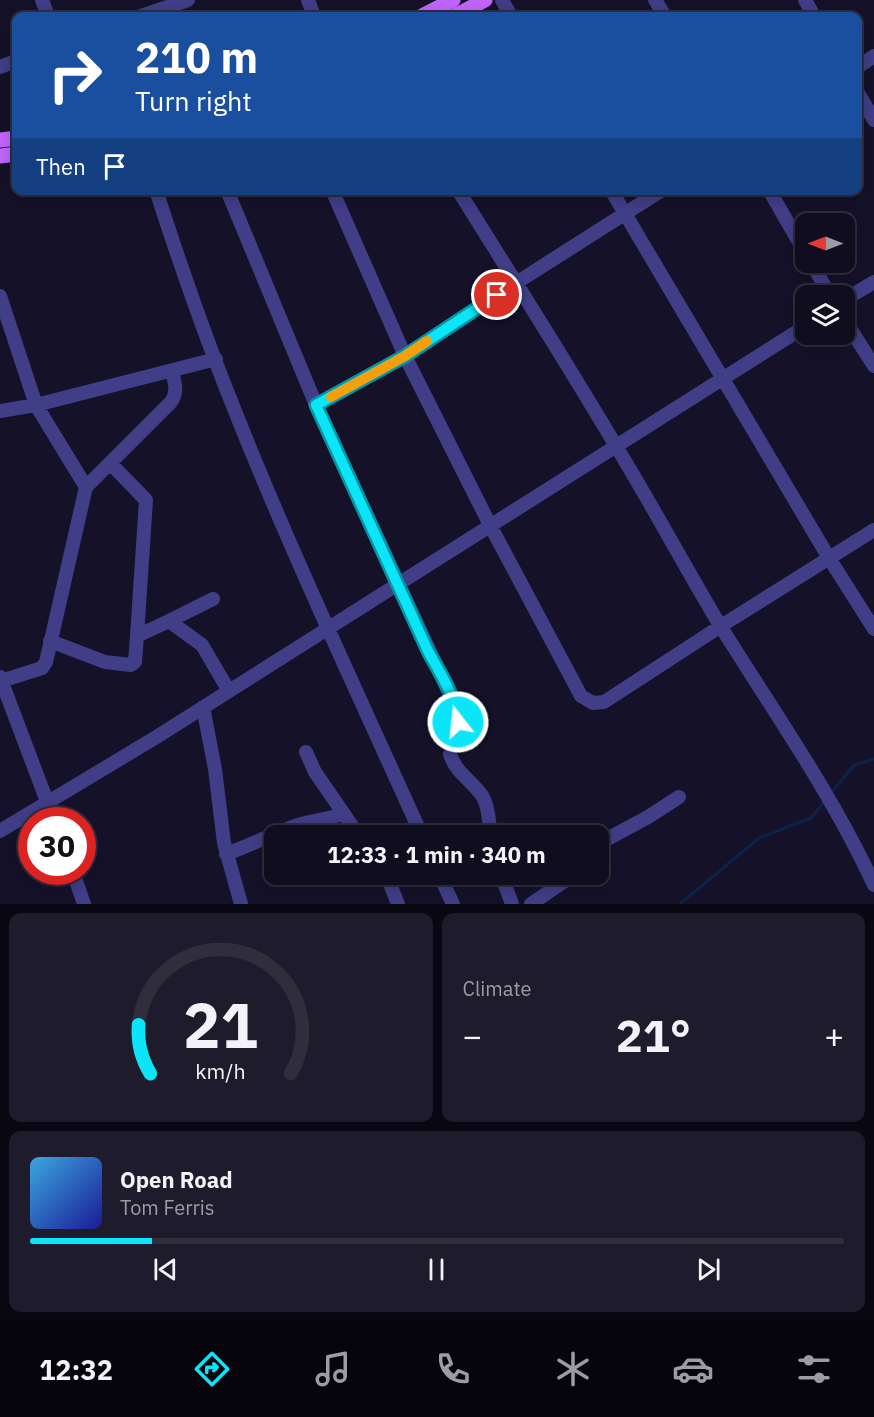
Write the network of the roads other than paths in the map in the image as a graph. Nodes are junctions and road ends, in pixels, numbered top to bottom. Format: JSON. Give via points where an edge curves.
{"nodes":[{"id":1,"x":188,"y":0,"type":"edge"},
{"id":2,"x":453,"y":0,"type":"edge"},
{"id":3,"x":485,"y":0,"type":"edge"},
{"id":4,"x":174,"y":7,"type":"edge"},
{"id":5,"x":156,"y":12,"type":"edge"},
{"id":6,"x":430,"y":12,"type":"edge"},
{"id":7,"x":462,"y":12,"type":"edge"},
{"id":8,"x":862,"y":100,"type":"edge"},
{"id":9,"x":874,"y":120,"type":"edge"},
{"id":10,"x":158,"y":195,"type":"edge"},
{"id":11,"x":229,"y":195,"type":"edge"},
{"id":12,"x":334,"y":195,"type":"edge"},
{"id":13,"x":461,"y":195,"type":"edge"},
{"id":14,"x":614,"y":195,"type":"edge"},
{"id":15,"x":654,"y":195,"type":"edge"},
{"id":16,"x":772,"y":195,"type":"edge"},
{"id":17,"x":625,"y":214,"type":"junction"},
{"id":18,"x":795,"y":235,"type":"edge"},
{"id":19,"x":874,"y":282,"type":"edge"},
{"id":20,"x":516,"y":283,"type":"junction"},
{"id":21,"x":855,"y":293,"type":"edge"},
{"id":22,"x":0,"y":296,"type":"edge"},
{"id":23,"x":795,"y":333,"type":"edge"},
{"id":24,"x":855,"y":336,"type":"edge"},
{"id":25,"x":405,"y":356,"type":"junction"},
{"id":26,"x":216,"y":359,"type":"junction"},
{"id":27,"x":874,"y":366,"type":"edge"},
{"id":28,"x":172,"y":371,"type":"junction"},
{"id":29,"x":724,"y":379,"type":"junction"},
{"id":30,"x":36,"y":405,"type":"junction"},
{"id":31,"x":316,"y":405,"type":"junction"},
{"id":32,"x":0,"y":411,"type":"edge"},
{"id":33,"x":617,"y":447,"type":"junction"},
{"id":34,"x":110,"y":463,"type":"junction"},
{"id":35,"x":86,"y":487,"type":"junction"},
{"id":36,"x":491,"y":527,"type":"junction"},
{"id":37,"x":874,"y":530,"type":"edge"},
{"id":38,"x":829,"y":558,"type":"junction"},
{"id":39,"x":397,"y":583,"type":"junction"},
{"id":40,"x":213,"y":599,"type":"dead end"},
{"id":41,"x":170,"y":621,"type":"junction"},
{"id":42,"x":721,"y":626,"type":"junction"},
{"id":43,"x":329,"y":628,"type":"junction"},
{"id":44,"x":874,"y":629,"type":"edge"},
{"id":45,"x":137,"y":636,"type":"junction"},
{"id":46,"x":51,"y":641,"type":"junction"},
{"id":47,"x":1,"y":679,"type":"edge"},
{"id":48,"x":229,"y":691,"type":"junction"},
{"id":49,"x":4,"y":699,"type":"edge"},
{"id":50,"x":203,"y":707,"type":"junction"},
{"id":51,"x":306,"y":752,"type":"dead end"},
{"id":52,"x":679,"y":797,"type":"dead end"},
{"id":53,"x":46,"y":803,"type":"junction"},
{"id":54,"x":48,"y":807,"type":"edge"},
{"id":55,"x":342,"y":814,"type":"junction"},
{"id":56,"x":350,"y":825,"type":"edge"},
{"id":57,"x":417,"y":825,"type":"edge"},
{"id":58,"x":488,"y":825,"type":"edge"},
{"id":59,"x":0,"y":831,"type":"edge"},
{"id":60,"x":609,"y":838,"type":"edge"},
{"id":61,"x":226,"y":854,"type":"junction"},
{"id":62,"x":77,"y":885,"type":"edge"},
{"id":63,"x":390,"y":885,"type":"edge"},
{"id":64,"x":444,"y":885,"type":"edge"},
{"id":65,"x":505,"y":885,"type":"edge"},
{"id":66,"x":559,"y":885,"type":"edge"},
{"id":67,"x":874,"y":885,"type":"edge"},
{"id":68,"x":84,"y":904,"type":"edge"},
{"id":69,"x":241,"y":904,"type":"edge"},
{"id":70,"x":398,"y":904,"type":"edge"},
{"id":71,"x":453,"y":904,"type":"edge"},
{"id":72,"x":512,"y":904,"type":"edge"},
{"id":73,"x":531,"y":904,"type":"edge"}],
"edges":[{"from":1,"to":4,"type":"street"},
{"from":2,"to":6,"type":"main road"},
{"from":3,"to":7,"type":"main road"},
{"from":4,"to":5,"type":"street"},
{"from":8,"to":9,"type":"street"},
{"from":10,"to":26,"type":"street"},
{"from":11,"to":31,"type":"street"},
{"from":12,"to":25,"type":"street"},
{"from":13,"to":20,"type":"street"},
{"from":14,"to":17,"type":"street"},
{"from":15,"to":17,"type":"street"},
{"from":16,"to":18,"type":"street"},
{"from":17,"to":20,"type":"street"},
{"from":17,"to":29,"type":"street"},
{"from":19,"to":21,"type":"street"},
{"from":20,"to":25,"type":"street"},
{"from":20,"to":33,"type":"street"},
{"from":22,"to":30,"type":"street"},
{"from":23,"to":29,"type":"street"},
{"from":24,"to":27,"type":"street"},
{"from":25,"to":31,"type":"street"},
{"from":25,"to":36,"type":"street"},
{"from":26,"to":28,"type":"street"},
{"from":26,"to":43,"type":"street","via":[[238,420]]},
{"from":28,"to":30,"type":"street"},
{"from":28,"to":34,"type":"street","via":[[175,397]]},
{"from":29,"to":33,"type":"street"},
{"from":29,"to":38,"type":"street"},
{"from":30,"to":32,"type":"street"},
{"from":30,"to":35,"type":"street"},
{"from":31,"to":39,"type":"street"},
{"from":33,"to":36,"type":"street"},
{"from":33,"to":42,"type":"street"},
{"from":34,"to":35,"type":"street"},
{"from":34,"to":45,"type":"street","via":[[146,500]]},
{"from":35,"to":46,"type":"street"},
{"from":36,"to":39,"type":"street"},
{"from":36,"to":42,"type":"street","via":[[581,696],[593,703],[604,702]]},
{"from":37,"to":38,"type":"street"},
{"from":38,"to":42,"type":"street"},
{"from":38,"to":44,"type":"street"},
{"from":39,"to":43,"type":"street"},
{"from":39,"to":58,"type":"street","via":[[457,710],[457,731],[450,754],[457,770],[482,796]]},
{"from":40,"to":41,"type":"street"},
{"from":41,"to":45,"type":"street"},
{"from":41,"to":48,"type":"street","via":[[202,645]]},
{"from":42,"to":67,"type":"street","via":[[824,792]]},
{"from":43,"to":48,"type":"street"},
{"from":43,"to":57,"type":"street"},
{"from":45,"to":46,"type":"street","via":[[135,662],[130,665],[97,660]]},
{"from":46,"to":47,"type":"street","via":[[42,668]]},
{"from":47,"to":49,"type":"street"},
{"from":48,"to":50,"type":"street"},
{"from":49,"to":53,"type":"street"},
{"from":50,"to":53,"type":"street"},
{"from":50,"to":61,"type":"street"},
{"from":51,"to":55,"type":"street"},
{"from":52,"to":60,"type":"street"},
{"from":53,"to":54,"type":"street"},
{"from":53,"to":59,"type":"street"},
{"from":55,"to":56,"type":"street"},
{"from":55,"to":61,"type":"street","via":[[290,827]]},
{"from":61,"to":69,"type":"street"},
{"from":62,"to":68,"type":"street"},
{"from":63,"to":70,"type":"street"},
{"from":64,"to":71,"type":"street"},
{"from":65,"to":72,"type":"street"},
{"from":66,"to":73,"type":"street"}]}
